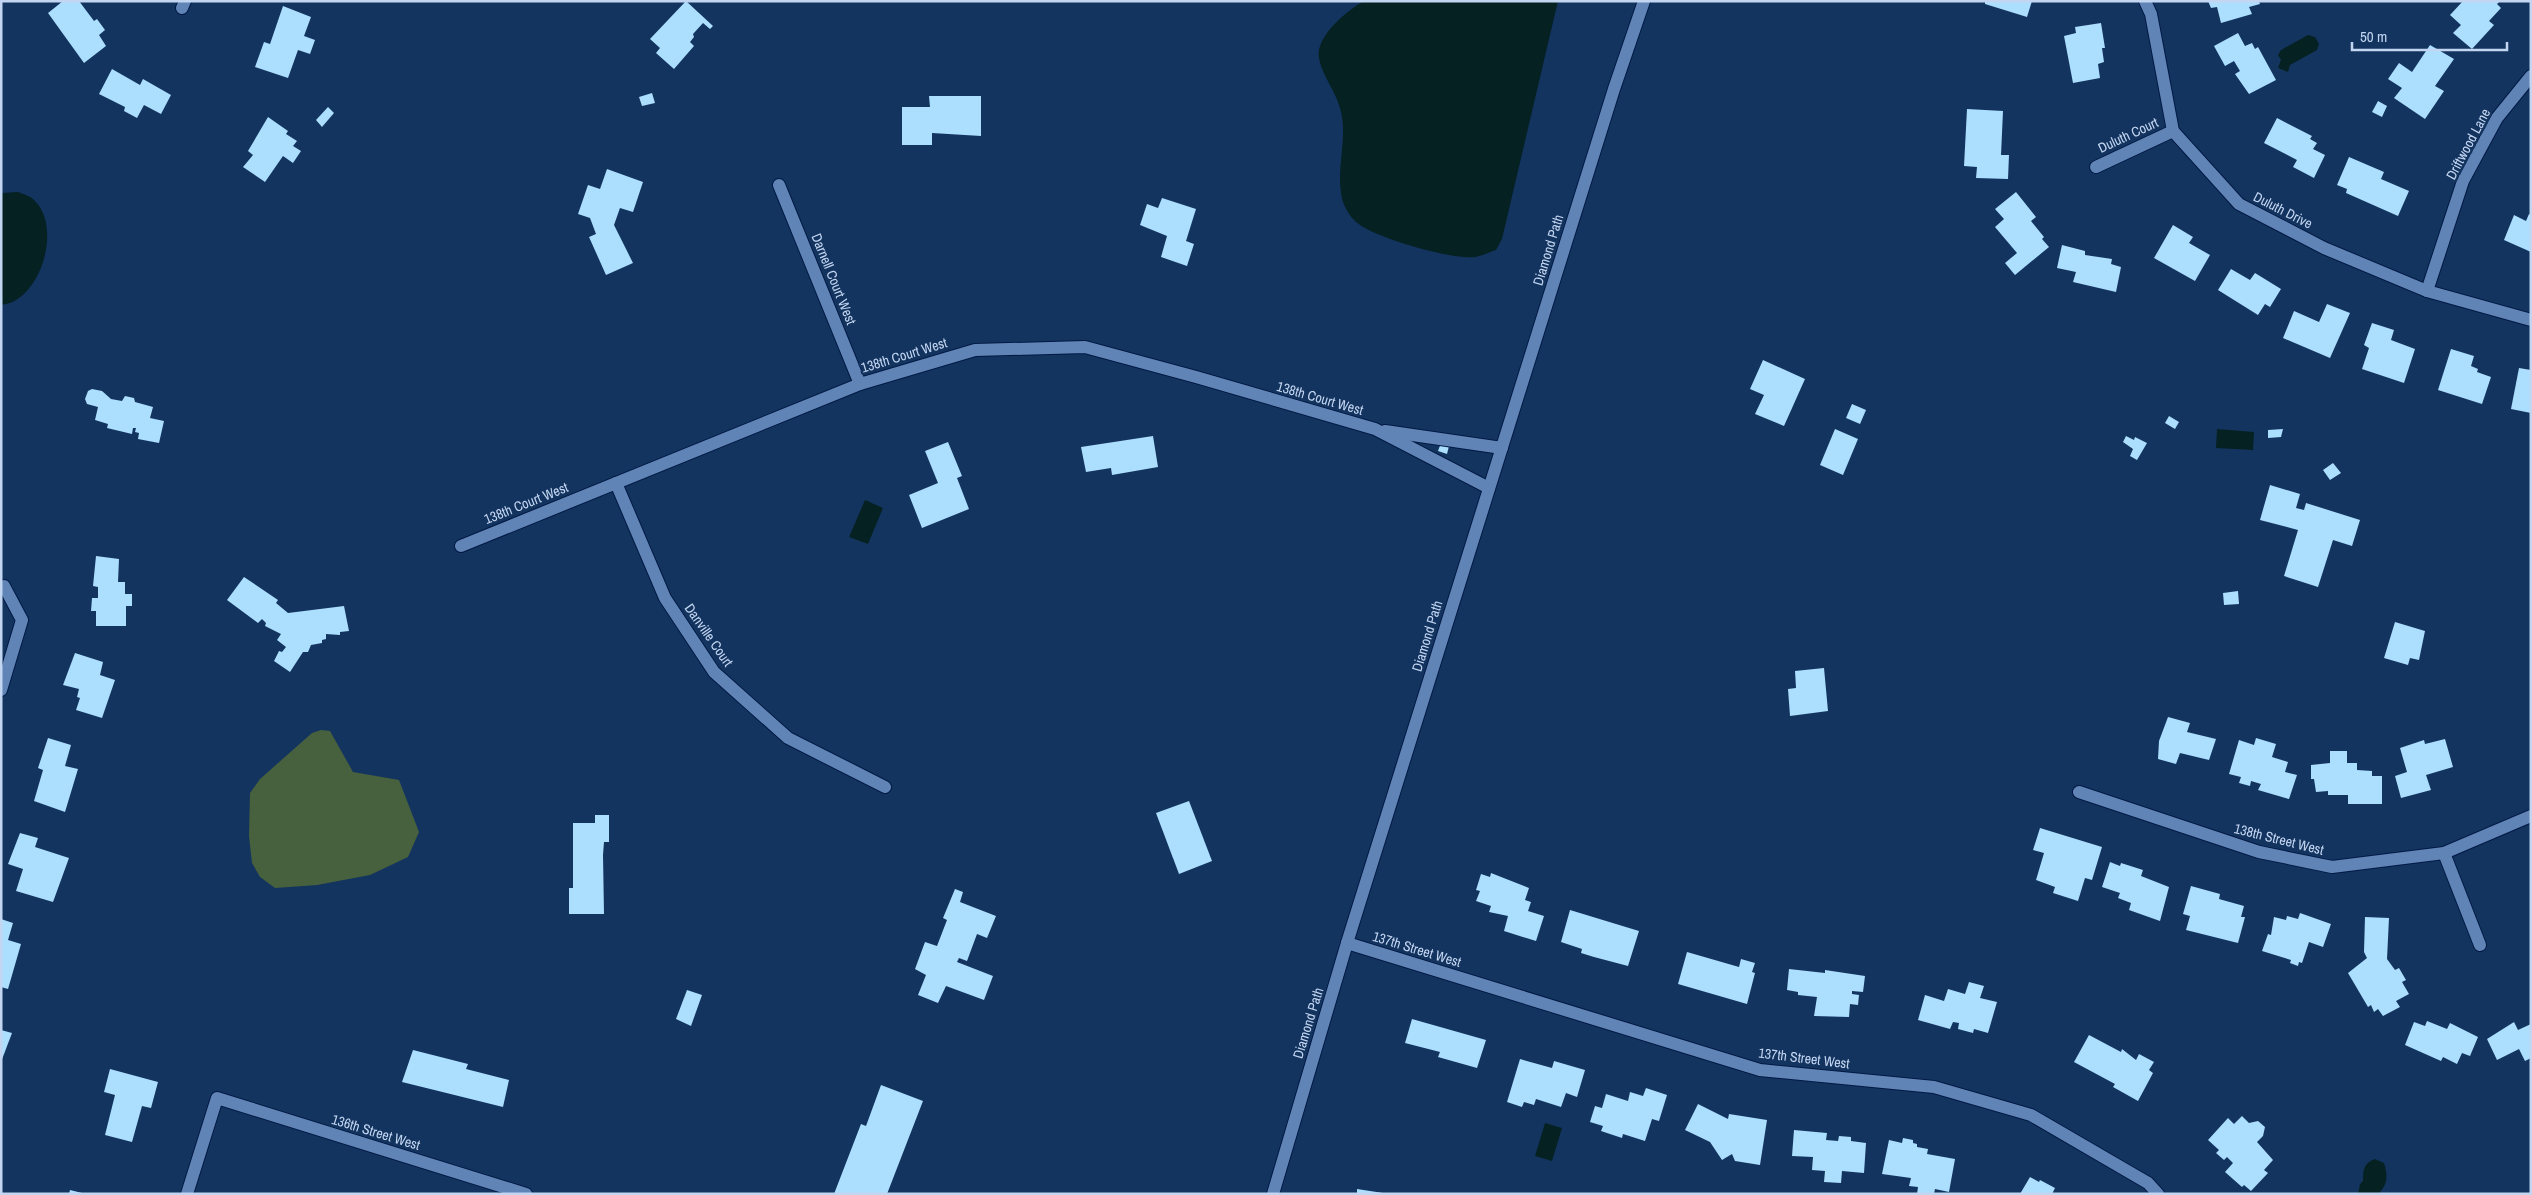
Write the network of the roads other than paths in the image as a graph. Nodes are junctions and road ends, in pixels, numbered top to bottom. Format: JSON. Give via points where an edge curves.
{"nodes":[{"id":1,"x":1638,"y":1,"type":"edge"},
{"id":2,"x":1644,"y":1,"type":"edge"},
{"id":3,"x":2145,"y":1,"type":"edge"},
{"id":4,"x":2531,"y":76,"type":"edge"},
{"id":5,"x":1614,"y":89,"type":"junction"},
{"id":6,"x":2173,"y":131,"type":"junction"},
{"id":7,"x":2096,"y":167,"type":"dead end"},
{"id":8,"x":779,"y":185,"type":"dead end"},
{"id":9,"x":2426,"y":290,"type":"junction"},
{"id":10,"x":2531,"y":320,"type":"edge"},
{"id":11,"x":860,"y":384,"type":"junction"},
{"id":12,"x":1375,"y":429,"type":"junction"},
{"id":13,"x":1502,"y":448,"type":"junction"},
{"id":14,"x":616,"y":483,"type":"junction"},
{"id":15,"x":1489,"y":488,"type":"junction"},
{"id":16,"x":460,"y":546,"type":"dead end"},
{"id":17,"x":4,"y":586,"type":"dead end"},
{"id":18,"x":1,"y":690,"type":"edge"},
{"id":19,"x":886,"y":787,"type":"dead end"},
{"id":20,"x":2079,"y":792,"type":"dead end"},
{"id":21,"x":2531,"y":816,"type":"edge"},
{"id":22,"x":2444,"y":853,"type":"junction"},
{"id":23,"x":1347,"y":943,"type":"junction"},
{"id":24,"x":2480,"y":945,"type":"dead end"},
{"id":25,"x":187,"y":1194,"type":"edge"},
{"id":26,"x":526,"y":1194,"type":"edge"},
{"id":27,"x":1273,"y":1194,"type":"edge"},
{"id":28,"x":2158,"y":1194,"type":"edge"}],
"edges":[{"from":1,"to":5,"type":"street","name":"Diamond Path"},
{"from":2,"to":5,"type":"street","name":"Diamond Path"},
{"from":3,"to":6,"type":"street","via":[[2151,14]]},
{"from":4,"to":9,"type":"street","name":"Driftwood Lane","via":[[2498,118],[2463,181]]},
{"from":5,"to":13,"type":"street","name":"Diamond Path"},
{"from":6,"to":7,"type":"street","name":"Duluth Court"},
{"from":6,"to":9,"type":"street","name":"Duluth Drive","via":[[2239,204],[2324,248]]},
{"from":8,"to":11,"type":"street","name":"Darnell Court West"},
{"from":9,"to":10,"type":"street","name":"Duluth Drive"},
{"from":11,"to":12,"type":"street","name":"138th Court West","via":[[975,350],[1085,347]]},
{"from":11,"to":14,"type":"street","name":"138th Court West"},
{"from":12,"to":13,"type":"street","name":"138th Court West"},
{"from":12,"to":15,"type":"street","name":"138th Court West"},
{"from":13,"to":15,"type":"street","name":"Diamond Path"},
{"from":14,"to":16,"type":"street","name":"138th Court West"},
{"from":14,"to":19,"type":"street","name":"Danville Court","via":[[665,598],[714,672],[788,738]]},
{"from":15,"to":23,"type":"street","name":"Diamond Path"},
{"from":17,"to":18,"type":"street","via":[[22,620]]},
{"from":20,"to":22,"type":"street","name":"138th Street West","via":[[2259,852],[2332,867]]},
{"from":21,"to":22,"type":"street","name":"138th Street West"},
{"from":22,"to":24,"type":"street"},
{"from":23,"to":27,"type":"street","name":"Diamond Path"},
{"from":23,"to":28,"type":"street","name":"137th Street West","via":[[1760,1070],[1934,1088],[2031,1115],[2148,1183]]},
{"from":25,"to":26,"type":"street","name":"136th Street West","via":[[217,1098]]}]}
